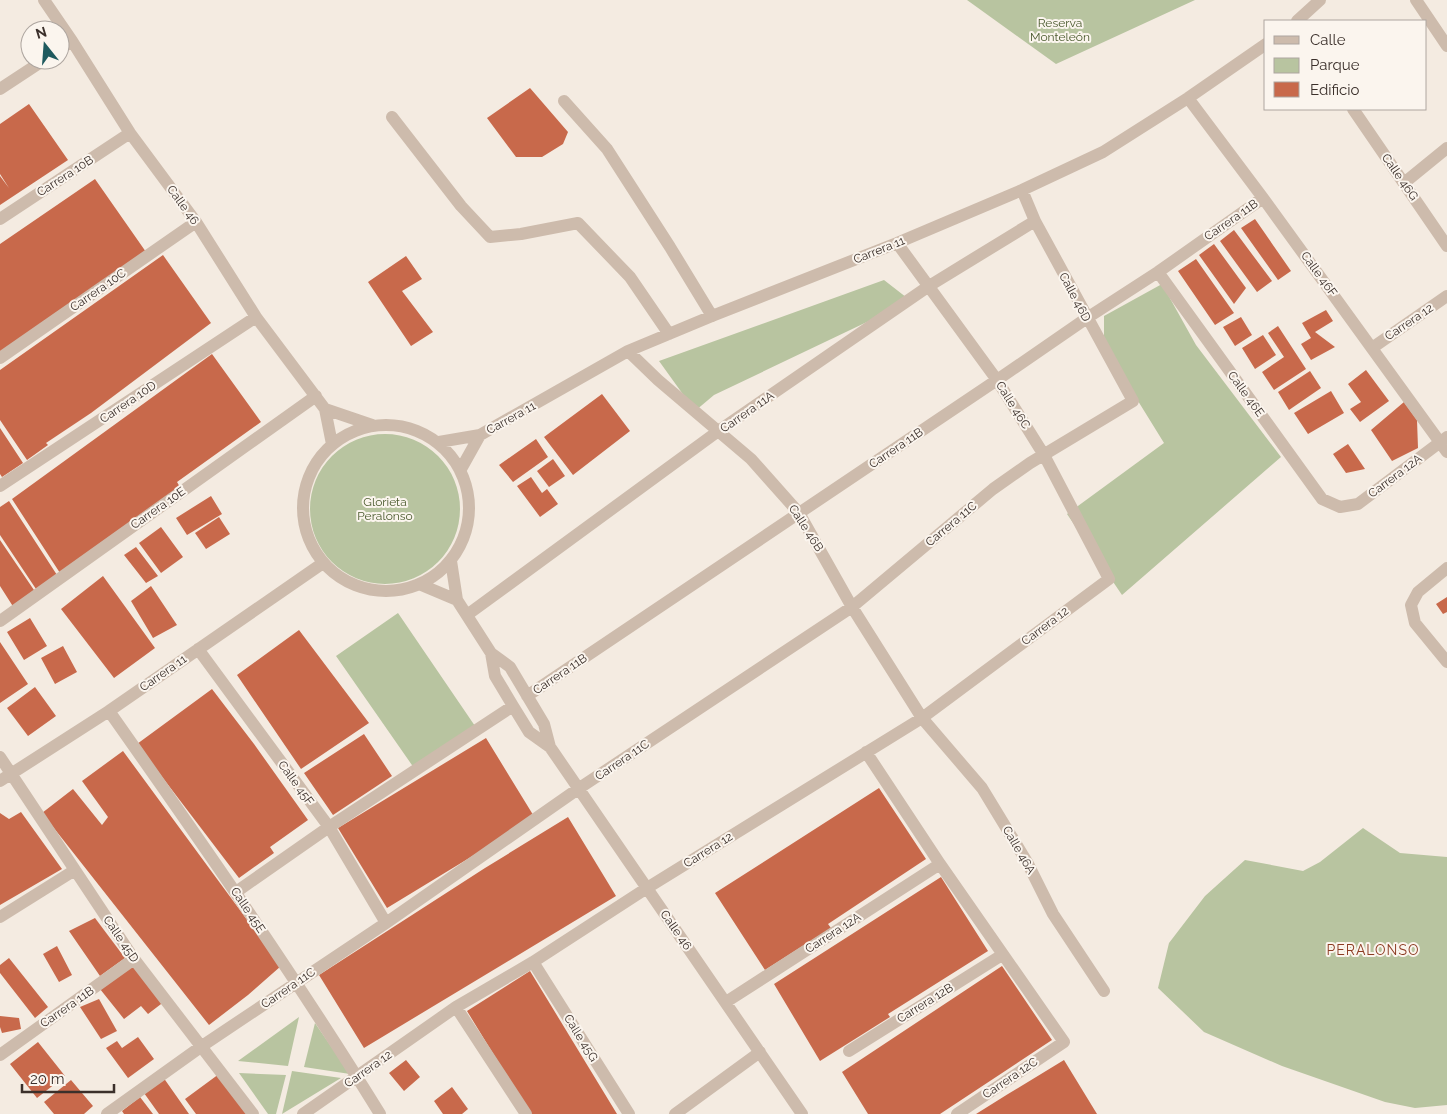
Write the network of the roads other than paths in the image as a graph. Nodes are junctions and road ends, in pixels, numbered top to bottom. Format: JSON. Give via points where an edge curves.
{"nodes":[{"id":1,"x":44,"y":0,"type":"edge"},
{"id":2,"x":1320,"y":0,"type":"edge"},
{"id":3,"x":1416,"y":0,"type":"edge"},
{"id":4,"x":1298,"y":20,"type":"edge"},
{"id":5,"x":72,"y":41,"type":"joint"},
{"id":6,"x":1264,"y":45,"type":"edge"},
{"id":7,"x":1447,"y":46,"type":"edge"},
{"id":8,"x":29,"y":70,"type":"edge"},
{"id":9,"x":0,"y":89,"type":"edge"},
{"id":10,"x":1188,"y":98,"type":"junction"},
{"id":11,"x":564,"y":100,"type":"dead end"},
{"id":12,"x":1353,"y":110,"type":"edge"},
{"id":13,"x":392,"y":117,"type":"dead end"},
{"id":14,"x":130,"y":133,"type":"junction"},
{"id":15,"x":1447,"y":148,"type":"edge"},
{"id":16,"x":1404,"y":183,"type":"junction"},
{"id":17,"x":1022,"y":190,"type":"junction"},
{"id":18,"x":1263,"y":198,"type":"junction"},
{"id":19,"x":0,"y":219,"type":"edge"},
{"id":20,"x":1035,"y":221,"type":"junction"},
{"id":21,"x":196,"y":222,"type":"junction"},
{"id":22,"x":897,"y":243,"type":"junction"},
{"id":23,"x":1447,"y":246,"type":"edge"},
{"id":24,"x":1158,"y":272,"type":"junction"},
{"id":25,"x":928,"y":286,"type":"junction"},
{"id":26,"x":1447,"y":296,"type":"edge"},
{"id":27,"x":712,"y":316,"type":"junction"},
{"id":28,"x":256,"y":317,"type":"junction"},
{"id":29,"x":1087,"y":318,"type":"junction"},
{"id":30,"x":669,"y":334,"type":"junction"},
{"id":31,"x":1372,"y":348,"type":"junction"},
{"id":32,"x":628,"y":351,"type":"junction"},
{"id":33,"x":0,"y":358,"type":"edge"},
{"id":34,"x":998,"y":380,"type":"junction"},
{"id":35,"x":316,"y":396,"type":"junction"},
{"id":36,"x":1133,"y":401,"type":"joint"},
{"id":37,"x":325,"y":409,"type":"junction"},
{"id":38,"x":374,"y":426,"type":"junction"},
{"id":39,"x":718,"y":432,"type":"junction"},
{"id":40,"x":480,"y":435,"type":"junction"},
{"id":41,"x":439,"y":442,"type":"junction"},
{"id":42,"x":332,"y":444,"type":"junction"},
{"id":43,"x":1445,"y":444,"type":"edge"},
{"id":44,"x":1044,"y":455,"type":"junction"},
{"id":45,"x":461,"y":469,"type":"junction"},
{"id":46,"x":0,"y":486,"type":"edge"},
{"id":47,"x":1340,"y":507,"type":"joint"},
{"id":48,"x":799,"y":512,"type":"junction"},
{"id":49,"x":451,"y":561,"type":"junction"},
{"id":50,"x":323,"y":563,"type":"junction"},
{"id":51,"x":1447,"y":568,"type":"edge"},
{"id":52,"x":1108,"y":579,"type":"joint"},
{"id":53,"x":419,"y":584,"type":"junction"},
{"id":54,"x":458,"y":600,"type":"junction"},
{"id":55,"x":852,"y":607,"type":"junction"},
{"id":56,"x":467,"y":615,"type":"junction"},
{"id":57,"x":0,"y":621,"type":"edge"},
{"id":58,"x":198,"y":648,"type":"junction"},
{"id":59,"x":491,"y":653,"type":"junction"},
{"id":60,"x":1447,"y":662,"type":"edge"},
{"id":61,"x":527,"y":696,"type":"junction"},
{"id":62,"x":513,"y":706,"type":"junction"},
{"id":63,"x":109,"y":711,"type":"junction"},
{"id":64,"x":922,"y":718,"type":"junction"},
{"id":65,"x":550,"y":747,"type":"junction"},
{"id":66,"x":866,"y":752,"type":"junction"},
{"id":67,"x":0,"y":757,"type":"edge"},
{"id":68,"x":5,"y":778,"type":"edge"},
{"id":69,"x":578,"y":789,"type":"junction"},
{"id":70,"x":329,"y":827,"type":"junction"},
{"id":71,"x":940,"y":864,"type":"junction"},
{"id":72,"x":75,"y":870,"type":"junction"},
{"id":73,"x":647,"y":888,"type":"junction"},
{"id":74,"x":236,"y":892,"type":"junction"},
{"id":75,"x":0,"y":918,"type":"edge"},
{"id":76,"x":386,"y":922,"type":"junction"},
{"id":77,"x":1002,"y":956,"type":"junction"},
{"id":78,"x":134,"y":960,"type":"junction"},
{"id":79,"x":533,"y":962,"type":"junction"},
{"id":80,"x":296,"y":982,"type":"junction"},
{"id":81,"x":1104,"y":991,"type":"dead end"},
{"id":82,"x":726,"y":1002,"type":"junction"},
{"id":83,"x":456,"y":1007,"type":"junction"},
{"id":84,"x":202,"y":1046,"type":"junction"},
{"id":85,"x":849,"y":1050,"type":"dead end"},
{"id":86,"x":760,"y":1052,"type":"junction"},
{"id":87,"x":0,"y":1055,"type":"edge"},
{"id":88,"x":357,"y":1077,"type":"junction"},
{"id":89,"x":107,"y":1114,"type":"edge"},
{"id":90,"x":253,"y":1114,"type":"edge"},
{"id":91,"x":303,"y":1114,"type":"edge"},
{"id":92,"x":380,"y":1114,"type":"edge"},
{"id":93,"x":526,"y":1114,"type":"edge"},
{"id":94,"x":629,"y":1114,"type":"edge"},
{"id":95,"x":675,"y":1114,"type":"edge"},
{"id":96,"x":802,"y":1114,"type":"edge"},
{"id":97,"x":957,"y":1114,"type":"edge"}],
"edges":[{"from":1,"to":5,"type":"street","name":"Calle 46"},
{"from":2,"to":4,"type":"street"},
{"from":3,"to":7,"type":"street"},
{"from":5,"to":14,"type":"street","name":"Calle 46"},
{"from":6,"to":10,"type":"street","name":"Carrera 11"},
{"from":8,"to":9,"type":"street"},
{"from":10,"to":17,"type":"street","name":"Carrera 11","via":[[1103,152]]},
{"from":10,"to":18,"type":"street","name":"Calle 46F"},
{"from":11,"to":27,"type":"street","via":[[607,149]]},
{"from":12,"to":16,"type":"street","name":"Calle 46G"},
{"from":13,"to":30,"type":"street","via":[[461,206],[490,237],[578,223],[630,277]]},
{"from":14,"to":19,"type":"street","name":"Carrera 10B"},
{"from":14,"to":21,"type":"street","name":"Calle 46"},
{"from":15,"to":16,"type":"street"},
{"from":16,"to":23,"type":"street","name":"Calle 46G"},
{"from":17,"to":20,"type":"street","name":"Calle 46D"},
{"from":17,"to":22,"type":"street","name":"Carrera 11"},
{"from":18,"to":24,"type":"street","name":"Carrera 11B"},
{"from":18,"to":31,"type":"street","name":"Calle 46F"},
{"from":20,"to":25,"type":"street","name":"Carrera 11A"},
{"from":20,"to":29,"type":"street","name":"Calle 46D"},
{"from":21,"to":28,"type":"street","name":"Calle 46"},
{"from":21,"to":33,"type":"street","name":"Carrera 10C"},
{"from":22,"to":25,"type":"street","name":"Calle 46C"},
{"from":22,"to":27,"type":"street","name":"Carrera 11"},
{"from":24,"to":29,"type":"street","name":"Carrera 11B"},
{"from":24,"to":47,"type":"street","name":"Calle 46E","via":[[1322,500]]},
{"from":25,"to":34,"type":"street","name":"Calle 46C"},
{"from":25,"to":39,"type":"street","name":"Carrera 11A"},
{"from":26,"to":31,"type":"street","name":"Carrera 12"},
{"from":27,"to":30,"type":"street","name":"Carrera 11"},
{"from":28,"to":35,"type":"street","name":"Calle 46"},
{"from":28,"to":46,"type":"street","name":"Carrera 10D"},
{"from":29,"to":34,"type":"street","name":"Carrera 11B"},
{"from":29,"to":36,"type":"street","name":"Calle 46D"},
{"from":30,"to":32,"type":"street","name":"Carrera 11"},
{"from":31,"to":43,"type":"street","name":"Calle 46F"},
{"from":32,"to":39,"type":"street","name":"Calle 46B"},
{"from":32,"to":40,"type":"street","name":"Carrera 11"},
{"from":34,"to":44,"type":"street","name":"Calle 46C"},
{"from":34,"to":48,"type":"street","name":"Carrera 11B"},
{"from":35,"to":37,"type":"street","name":"Calle 46"},
{"from":35,"to":57,"type":"street","name":"Carrera 10E"},
{"from":36,"to":44,"type":"street","name":"Carrera 11C"},
{"from":37,"to":38,"type":"street"},
{"from":37,"to":42,"type":"street","name":"Calle 46"},
{"from":38,"to":41,"type":"street","via":[[408,427]]},
{"from":38,"to":42,"type":"street","via":[[351,432]]},
{"from":39,"to":48,"type":"street","name":"Calle 46B","via":[[751,459]]},
{"from":39,"to":56,"type":"street","name":"Carrera 11A"},
{"from":40,"to":41,"type":"street","name":"Carrera 11"},
{"from":40,"to":45,"type":"street","name":"Carrera 11"},
{"from":41,"to":45,"type":"street"},
{"from":42,"to":50,"type":"street","via":[[317,460],[302,502],[307,535]]},
{"from":43,"to":47,"type":"street","name":"Carrera 12A","via":[[1358,504]]},
{"from":44,"to":52,"type":"street","name":"Calle 46C"},
{"from":44,"to":55,"type":"street","name":"Carrera 11C","via":[[993,489]]},
{"from":45,"to":49,"type":"street","via":[[468,492],[469,516],[464,540]]},
{"from":48,"to":55,"type":"street","name":"Calle 46B"},
{"from":48,"to":61,"type":"street","name":"Carrera 11B"},
{"from":49,"to":53,"type":"street"},
{"from":49,"to":54,"type":"street","name":"Calle 46"},
{"from":50,"to":53,"type":"street","via":[[343,580],[368,589],[394,591]]},
{"from":50,"to":58,"type":"street","name":"Carrera 11"},
{"from":51,"to":60,"type":"street","via":[[1418,592],[1411,605],[1415,623]]},
{"from":52,"to":64,"type":"street","name":"Carrera 12"},
{"from":53,"to":54,"type":"street"},
{"from":54,"to":56,"type":"street","name":"Calle 46"},
{"from":55,"to":64,"type":"street","name":"Calle 46B"},
{"from":55,"to":69,"type":"street","name":"Carrera 11C"},
{"from":56,"to":59,"type":"street","name":"Calle 46"},
{"from":58,"to":63,"type":"street","name":"Carrera 11"},
{"from":58,"to":70,"type":"street","name":"Calle 45F"},
{"from":59,"to":61,"type":"street","name":"Calle 46","via":[[510,667]]},
{"from":59,"to":62,"type":"street","name":"Calle 46","via":[[495,676]]},
{"from":61,"to":65,"type":"street","name":"Calle 46","via":[[544,724]]},
{"from":62,"to":65,"type":"street","name":"Calle 46","via":[[529,732]]},
{"from":62,"to":70,"type":"street"},
{"from":63,"to":68,"type":"street","name":"Carrera 11"},
{"from":63,"to":74,"type":"street","name":"Calle 45E"},
{"from":64,"to":66,"type":"street","name":"Carrera 12"},
{"from":64,"to":81,"type":"street","name":"Calle 46A","via":[[982,788],[1028,862],[1053,914]]},
{"from":65,"to":69,"type":"street","name":"Calle 46"},
{"from":66,"to":71,"type":"street"},
{"from":66,"to":73,"type":"street","name":"Carrera 12"},
{"from":67,"to":68,"type":"street","name":"Calle 45D"},
{"from":68,"to":72,"type":"street","name":"Calle 45D"},
{"from":69,"to":73,"type":"street","name":"Calle 46"},
{"from":69,"to":76,"type":"street","name":"Carrera 11C"},
{"from":70,"to":74,"type":"street"},
{"from":70,"to":76,"type":"street","name":"Calle 45F"},
{"from":71,"to":77,"type":"street"},
{"from":71,"to":82,"type":"street","name":"Carrera 12A"},
{"from":72,"to":75,"type":"street"},
{"from":72,"to":78,"type":"street","name":"Calle 45D"},
{"from":73,"to":79,"type":"street","name":"Carrera 12"},
{"from":73,"to":82,"type":"street","name":"Calle 46"},
{"from":74,"to":80,"type":"street","name":"Calle 45E"},
{"from":76,"to":80,"type":"street","name":"Carrera 11C"},
{"from":77,"to":85,"type":"street","name":"Carrera 12B"},
{"from":77,"to":97,"type":"street","name":"Carrera 12C","via":[[1064,1042]]},
{"from":78,"to":84,"type":"street","name":"Calle 45D"},
{"from":78,"to":87,"type":"street","name":"Carrera 11B"},
{"from":79,"to":83,"type":"street","name":"Carrera 12"},
{"from":79,"to":94,"type":"street","name":"Calle 45G"},
{"from":80,"to":84,"type":"street","name":"Carrera 11C"},
{"from":80,"to":88,"type":"street","name":"Calle 45E"},
{"from":82,"to":86,"type":"street","name":"Calle 46"},
{"from":83,"to":88,"type":"street","name":"Carrera 12"},
{"from":83,"to":93,"type":"street"},
{"from":84,"to":89,"type":"street","name":"Carrera 11C"},
{"from":84,"to":90,"type":"street","name":"Calle 45D"},
{"from":86,"to":95,"type":"street"},
{"from":86,"to":96,"type":"street","name":"Calle 46"},
{"from":88,"to":91,"type":"street","name":"Carrera 12"},
{"from":88,"to":92,"type":"street","name":"Calle 45E"}]}
